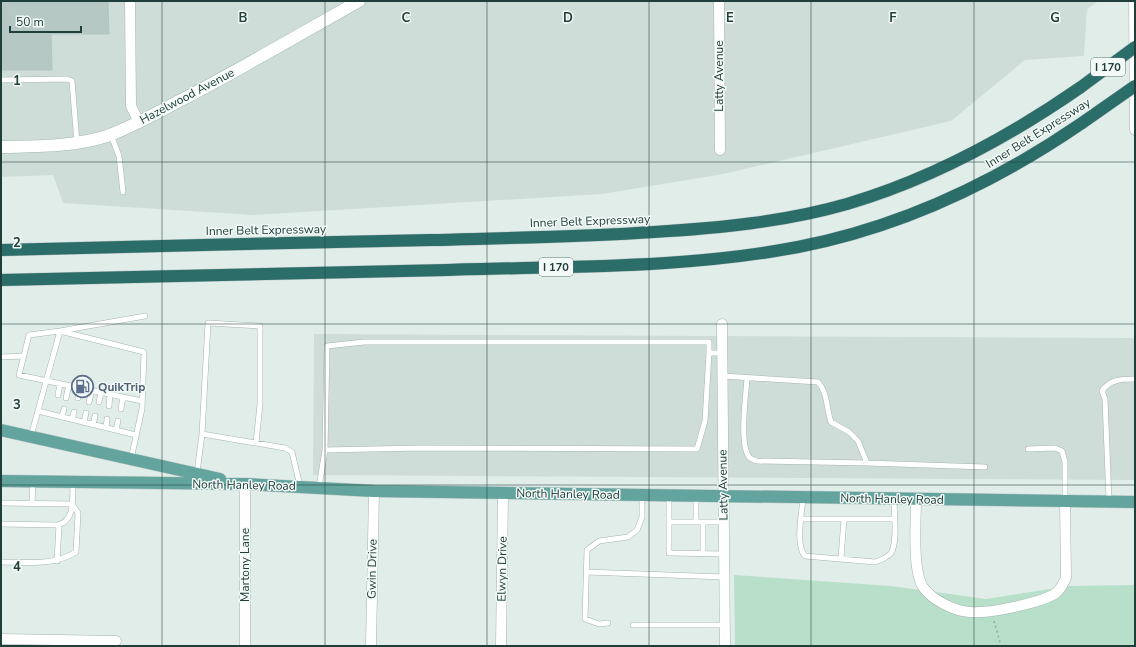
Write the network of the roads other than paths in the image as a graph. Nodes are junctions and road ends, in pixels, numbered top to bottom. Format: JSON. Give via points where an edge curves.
{"nodes":[{"id":1,"x":130,"y":1,"type":"edge"},
{"id":2,"x":719,"y":1,"type":"edge"},
{"id":3,"x":1134,"y":1,"type":"edge"},
{"id":4,"x":356,"y":2,"type":"edge"},
{"id":5,"x":1135,"y":47,"type":"edge"},
{"id":6,"x":1,"y":80,"type":"edge"},
{"id":7,"x":1135,"y":86,"type":"edge"},
{"id":8,"x":139,"y":122,"type":"junction"},
{"id":9,"x":1135,"y":122,"type":"edge"},
{"id":10,"x":1135,"y":130,"type":"edge"},
{"id":11,"x":111,"y":134,"type":"junction"},
{"id":12,"x":77,"y":143,"type":"junction"},
{"id":13,"x":1,"y":147,"type":"edge"},
{"id":14,"x":720,"y":150,"type":"dead end"},
{"id":15,"x":123,"y":192,"type":"dead end"},
{"id":16,"x":1,"y":250,"type":"edge"},
{"id":17,"x":1,"y":280,"type":"edge"},
{"id":18,"x":145,"y":316,"type":"dead end"},
{"id":19,"x":722,"y":324,"type":"dead end"},
{"id":20,"x":60,"y":331,"type":"junction"},
{"id":21,"x":709,"y":353,"type":"junction"},
{"id":22,"x":722,"y":353,"type":"junction"},
{"id":23,"x":24,"y":356,"type":"junction"},
{"id":24,"x":1,"y":357,"type":"edge"},
{"id":25,"x":722,"y":376,"type":"junction"},
{"id":26,"x":747,"y":378,"type":"junction"},
{"id":27,"x":1135,"y":379,"type":"edge"},
{"id":28,"x":46,"y":381,"type":"junction"},
{"id":29,"x":60,"y":384,"type":"junction"},
{"id":30,"x":69,"y":386,"type":"junction"},
{"id":31,"x":80,"y":388,"type":"junction"},
{"id":32,"x":92,"y":390,"type":"junction"},
{"id":33,"x":101,"y":392,"type":"junction"},
{"id":34,"x":58,"y":394,"type":"dead end"},
{"id":35,"x":110,"y":394,"type":"junction"},
{"id":36,"x":123,"y":397,"type":"junction"},
{"id":37,"x":66,"y":398,"type":"dead end"},
{"id":38,"x":78,"y":398,"type":"dead end"},
{"id":39,"x":142,"y":401,"type":"junction"},
{"id":40,"x":89,"y":402,"type":"dead end"},
{"id":41,"x":99,"y":402,"type":"dead end"},
{"id":42,"x":109,"y":406,"type":"dead end"},
{"id":43,"x":54,"y":408,"type":"dead end"},
{"id":44,"x":64,"y":409,"type":"dead end"},
{"id":45,"x":120,"y":409,"type":"dead end"},
{"id":46,"x":38,"y":411,"type":"junction"},
{"id":47,"x":74,"y":412,"type":"dead end"},
{"id":48,"x":86,"y":413,"type":"dead end"},
{"id":49,"x":53,"y":415,"type":"junction"},
{"id":50,"x":95,"y":416,"type":"dead end"},
{"id":51,"x":62,"y":417,"type":"junction"},
{"id":52,"x":107,"y":419,"type":"dead end"},
{"id":53,"x":72,"y":420,"type":"junction"},
{"id":54,"x":118,"y":421,"type":"dead end"},
{"id":55,"x":84,"y":422,"type":"junction"},
{"id":56,"x":93,"y":425,"type":"junction"},
{"id":57,"x":106,"y":428,"type":"junction"},
{"id":58,"x":2,"y":430,"type":"edge"},
{"id":59,"x":116,"y":430,"type":"junction"},
{"id":60,"x":202,"y":434,"type":"junction"},
{"id":61,"x":136,"y":435,"type":"junction"},
{"id":62,"x":31,"y":437,"type":"junction"},
{"id":63,"x":256,"y":443,"type":"junction"},
{"id":64,"x":1028,"y":449,"type":"dead end"},
{"id":65,"x":325,"y":450,"type":"junction"},
{"id":66,"x":131,"y":459,"type":"junction"},
{"id":67,"x":867,"y":463,"type":"junction"},
{"id":68,"x":985,"y":466,"type":"dead end"},
{"id":69,"x":197,"y":478,"type":"junction"},
{"id":70,"x":1,"y":481,"type":"edge"},
{"id":71,"x":33,"y":482,"type":"junction"},
{"id":72,"x":73,"y":482,"type":"junction"},
{"id":73,"x":245,"y":484,"type":"junction"},
{"id":74,"x":300,"y":486,"type":"junction"},
{"id":75,"x":319,"y":487,"type":"junction"},
{"id":76,"x":374,"y":491,"type":"junction"},
{"id":77,"x":503,"y":493,"type":"junction"},
{"id":78,"x":642,"y":496,"type":"junction"},
{"id":79,"x":669,"y":496,"type":"junction"},
{"id":80,"x":696,"y":496,"type":"junction"},
{"id":81,"x":723,"y":497,"type":"junction"},
{"id":82,"x":803,"y":498,"type":"junction"},
{"id":83,"x":894,"y":499,"type":"junction"},
{"id":84,"x":916,"y":499,"type":"junction"},
{"id":85,"x":1065,"y":501,"type":"junction"},
{"id":86,"x":1109,"y":502,"type":"junction"},
{"id":87,"x":1135,"y":502,"type":"edge"},
{"id":88,"x":1,"y":503,"type":"edge"},
{"id":89,"x":32,"y":503,"type":"junction"},
{"id":90,"x":72,"y":504,"type":"junction"},
{"id":91,"x":801,"y":519,"type":"junction"},
{"id":92,"x":844,"y":519,"type":"junction"},
{"id":93,"x":894,"y":519,"type":"junction"},
{"id":94,"x":669,"y":522,"type":"junction"},
{"id":95,"x":696,"y":522,"type":"junction"},
{"id":96,"x":703,"y":522,"type":"junction"},
{"id":97,"x":724,"y":522,"type":"junction"},
{"id":98,"x":1,"y":524,"type":"edge"},
{"id":99,"x":59,"y":525,"type":"junction"},
{"id":100,"x":703,"y":553,"type":"junction"},
{"id":101,"x":724,"y":554,"type":"junction"},
{"id":102,"x":841,"y":558,"type":"junction"},
{"id":103,"x":57,"y":561,"type":"junction"},
{"id":104,"x":1,"y":562,"type":"edge"},
{"id":105,"x":586,"y":572,"type":"junction"},
{"id":106,"x":724,"y":577,"type":"junction"},
{"id":107,"x":608,"y":623,"type":"dead end"},
{"id":108,"x":633,"y":625,"type":"dead end"},
{"id":109,"x":725,"y":625,"type":"junction"},
{"id":110,"x":1,"y":639,"type":"edge"},
{"id":111,"x":116,"y":641,"type":"dead end"},
{"id":112,"x":245,"y":646,"type":"edge"},
{"id":113,"x":371,"y":646,"type":"edge"},
{"id":114,"x":501,"y":646,"type":"edge"},
{"id":115,"x":725,"y":646,"type":"edge"}],
"edges":[{"from":1,"to":8,"type":"street","via":[[131,106]]},
{"from":2,"to":14,"type":"street","name":"Latty Avenue"},
{"from":3,"to":9,"type":"street"},
{"from":4,"to":8,"type":"street","name":"Hazelwood Avenue","via":[[211,85]]},
{"from":5,"to":16,"type":"highway","name":"Inner Belt Expressway","number":"I 170","bridge":true,"via":[[1081,87],[1003,138],[941,169],[912,182],[846,204],[752,224],[574,236]]},
{"from":6,"to":12,"type":"lane","via":[[72,81]]},
{"from":7,"to":17,"type":"highway","name":"Inner Belt Expressway","number":"I 170","bridge":true,"via":[[1035,155],[998,176],[940,203],[856,233],[770,251],[684,261],[594,266]]},
{"from":8,"to":11,"type":"street","name":"Hazelwood Avenue"},
{"from":9,"to":10,"type":"street"},
{"from":11,"to":12,"type":"street","name":"Hazelwood Avenue"},
{"from":11,"to":15,"type":"lane","via":[[119,156]]},
{"from":12,"to":13,"type":"street","name":"Hazelwood Avenue"},
{"from":18,"to":20,"type":"lane"},
{"from":19,"to":22,"type":"street","name":"Latty Avenue"},
{"from":20,"to":23,"type":"lane","via":[[28,335]]},
{"from":20,"to":28,"type":"lane"},
{"from":20,"to":39,"type":"lane","via":[[144,352]]},
{"from":21,"to":22,"type":"lane"},
{"from":21,"to":65,"type":"lane","via":[[705,420],[697,448]]},
{"from":21,"to":65,"type":"lane","via":[[709,342],[364,342],[327,346]]},
{"from":22,"to":25,"type":"street","name":"Latty Avenue"},
{"from":23,"to":24,"type":"lane"},
{"from":23,"to":28,"type":"lane","via":[[19,375]]},
{"from":25,"to":26,"type":"lane"},
{"from":25,"to":81,"type":"street","name":"Latty Avenue"},
{"from":26,"to":67,"type":"lane","via":[[818,382],[825,393],[826,408],[831,422],[849,432],[858,441]]},
{"from":26,"to":67,"type":"lane","via":[[744,439],[750,458],[757,461]]},
{"from":27,"to":86,"type":"lane","via":[[1113,380],[1102,391],[1105,399],[1108,444]]},
{"from":28,"to":29,"type":"lane"},
{"from":28,"to":46,"type":"lane"},
{"from":29,"to":30,"type":"lane"},
{"from":29,"to":34,"type":"lane"},
{"from":30,"to":31,"type":"lane"},
{"from":30,"to":37,"type":"lane"},
{"from":31,"to":32,"type":"lane"},
{"from":31,"to":38,"type":"lane"},
{"from":32,"to":33,"type":"lane"},
{"from":32,"to":40,"type":"lane"},
{"from":33,"to":35,"type":"lane"},
{"from":33,"to":41,"type":"lane"},
{"from":35,"to":36,"type":"lane"},
{"from":35,"to":42,"type":"lane"},
{"from":36,"to":39,"type":"lane"},
{"from":36,"to":45,"type":"lane"},
{"from":39,"to":61,"type":"lane"},
{"from":43,"to":49,"type":"lane"},
{"from":44,"to":51,"type":"lane"},
{"from":46,"to":49,"type":"lane"},
{"from":46,"to":62,"type":"lane"},
{"from":47,"to":53,"type":"lane"},
{"from":48,"to":55,"type":"lane"},
{"from":49,"to":51,"type":"lane"},
{"from":50,"to":56,"type":"lane"},
{"from":51,"to":53,"type":"lane"},
{"from":52,"to":57,"type":"lane"},
{"from":53,"to":55,"type":"lane"},
{"from":54,"to":59,"type":"lane"},
{"from":55,"to":56,"type":"lane"},
{"from":56,"to":57,"type":"lane"},
{"from":57,"to":59,"type":"lane"},
{"from":58,"to":62,"type":"main road"},
{"from":59,"to":61,"type":"lane"},
{"from":60,"to":63,"type":"lane"},
{"from":60,"to":63,"type":"lane","via":[[208,324],[260,326],[260,404]]},
{"from":60,"to":69,"type":"lane"},
{"from":61,"to":66,"type":"lane"},
{"from":62,"to":66,"type":"main road"},
{"from":63,"to":74,"type":"lane","via":[[285,448],[292,452]]},
{"from":64,"to":85,"type":"lane","via":[[1055,448],[1062,451],[1065,462]]},
{"from":65,"to":75,"type":"lane"},
{"from":66,"to":69,"type":"main road"},
{"from":67,"to":68,"type":"lane"},
{"from":69,"to":72,"type":"main road","name":"North Hanley Road"},
{"from":69,"to":73,"type":"main road","name":"North Hanley Road"},
{"from":70,"to":71,"type":"main road","name":"North Hanley Road"},
{"from":71,"to":72,"type":"main road","name":"North Hanley Road"},
{"from":71,"to":89,"type":"lane"},
{"from":72,"to":90,"type":"lane"},
{"from":73,"to":74,"type":"main road","name":"North Hanley Road"},
{"from":73,"to":112,"type":"street","name":"Martony Lane"},
{"from":74,"to":75,"type":"main road","name":"North Hanley Road"},
{"from":75,"to":76,"type":"main road","name":"North Hanley Road"},
{"from":76,"to":77,"type":"main road","name":"North Hanley Road"},
{"from":76,"to":113,"type":"street","name":"Gwin Drive"},
{"from":77,"to":78,"type":"main road","name":"North Hanley Road"},
{"from":77,"to":114,"type":"street","name":"Elwyn Drive"},
{"from":78,"to":79,"type":"main road","name":"North Hanley Road"},
{"from":78,"to":105,"type":"lane","via":[[642,517],[637,530],[628,537],[599,541],[587,550]]},
{"from":79,"to":80,"type":"main road","name":"North Hanley Road"},
{"from":79,"to":94,"type":"lane"},
{"from":80,"to":81,"type":"main road","name":"North Hanley Road"},
{"from":80,"to":95,"type":"lane"},
{"from":81,"to":82,"type":"main road","name":"North Hanley Road"},
{"from":81,"to":97,"type":"street","name":"Latty Avenue"},
{"from":82,"to":83,"type":"main road","name":"North Hanley Road"},
{"from":82,"to":91,"type":"lane"},
{"from":83,"to":84,"type":"main road","name":"North Hanley Road"},
{"from":83,"to":93,"type":"lane"},
{"from":84,"to":85,"type":"main road","name":"North Hanley Road"},
{"from":84,"to":85,"type":"street","via":[[917,571],[922,585],[930,595],[945,604],[970,612],[1033,603],[1055,594],[1062,587],[1066,578]]},
{"from":85,"to":86,"type":"main road","name":"North Hanley Road"},
{"from":86,"to":87,"type":"main road","name":"North Hanley Road"},
{"from":88,"to":89,"type":"lane"},
{"from":89,"to":90,"type":"lane"},
{"from":90,"to":99,"type":"lane","via":[[69,520]]},
{"from":90,"to":103,"type":"lane","via":[[78,514],[76,552]]},
{"from":91,"to":92,"type":"lane"},
{"from":91,"to":102,"type":"lane","via":[[800,544],[801,552],[805,556]]},
{"from":92,"to":93,"type":"lane"},
{"from":92,"to":102,"type":"lane"},
{"from":93,"to":102,"type":"lane","via":[[895,543],[892,552],[886,558],[875,562]]},
{"from":94,"to":95,"type":"lane"},
{"from":94,"to":100,"type":"lane","via":[[669,553]]},
{"from":95,"to":96,"type":"lane"},
{"from":96,"to":97,"type":"lane"},
{"from":96,"to":100,"type":"lane"},
{"from":97,"to":101,"type":"street","name":"Latty Avenue"},
{"from":98,"to":99,"type":"lane","via":[[38,522]]},
{"from":99,"to":103,"type":"lane"},
{"from":100,"to":101,"type":"lane"},
{"from":101,"to":106,"type":"street","name":"Latty Avenue"},
{"from":103,"to":104,"type":"lane"},
{"from":105,"to":106,"type":"lane"},
{"from":105,"to":107,"type":"lane","via":[[585,619],[599,624]]},
{"from":106,"to":109,"type":"street","name":"Latty Avenue"},
{"from":108,"to":109,"type":"lane"},
{"from":109,"to":115,"type":"street","name":"Latty Avenue"},
{"from":110,"to":111,"type":"street"}]}
